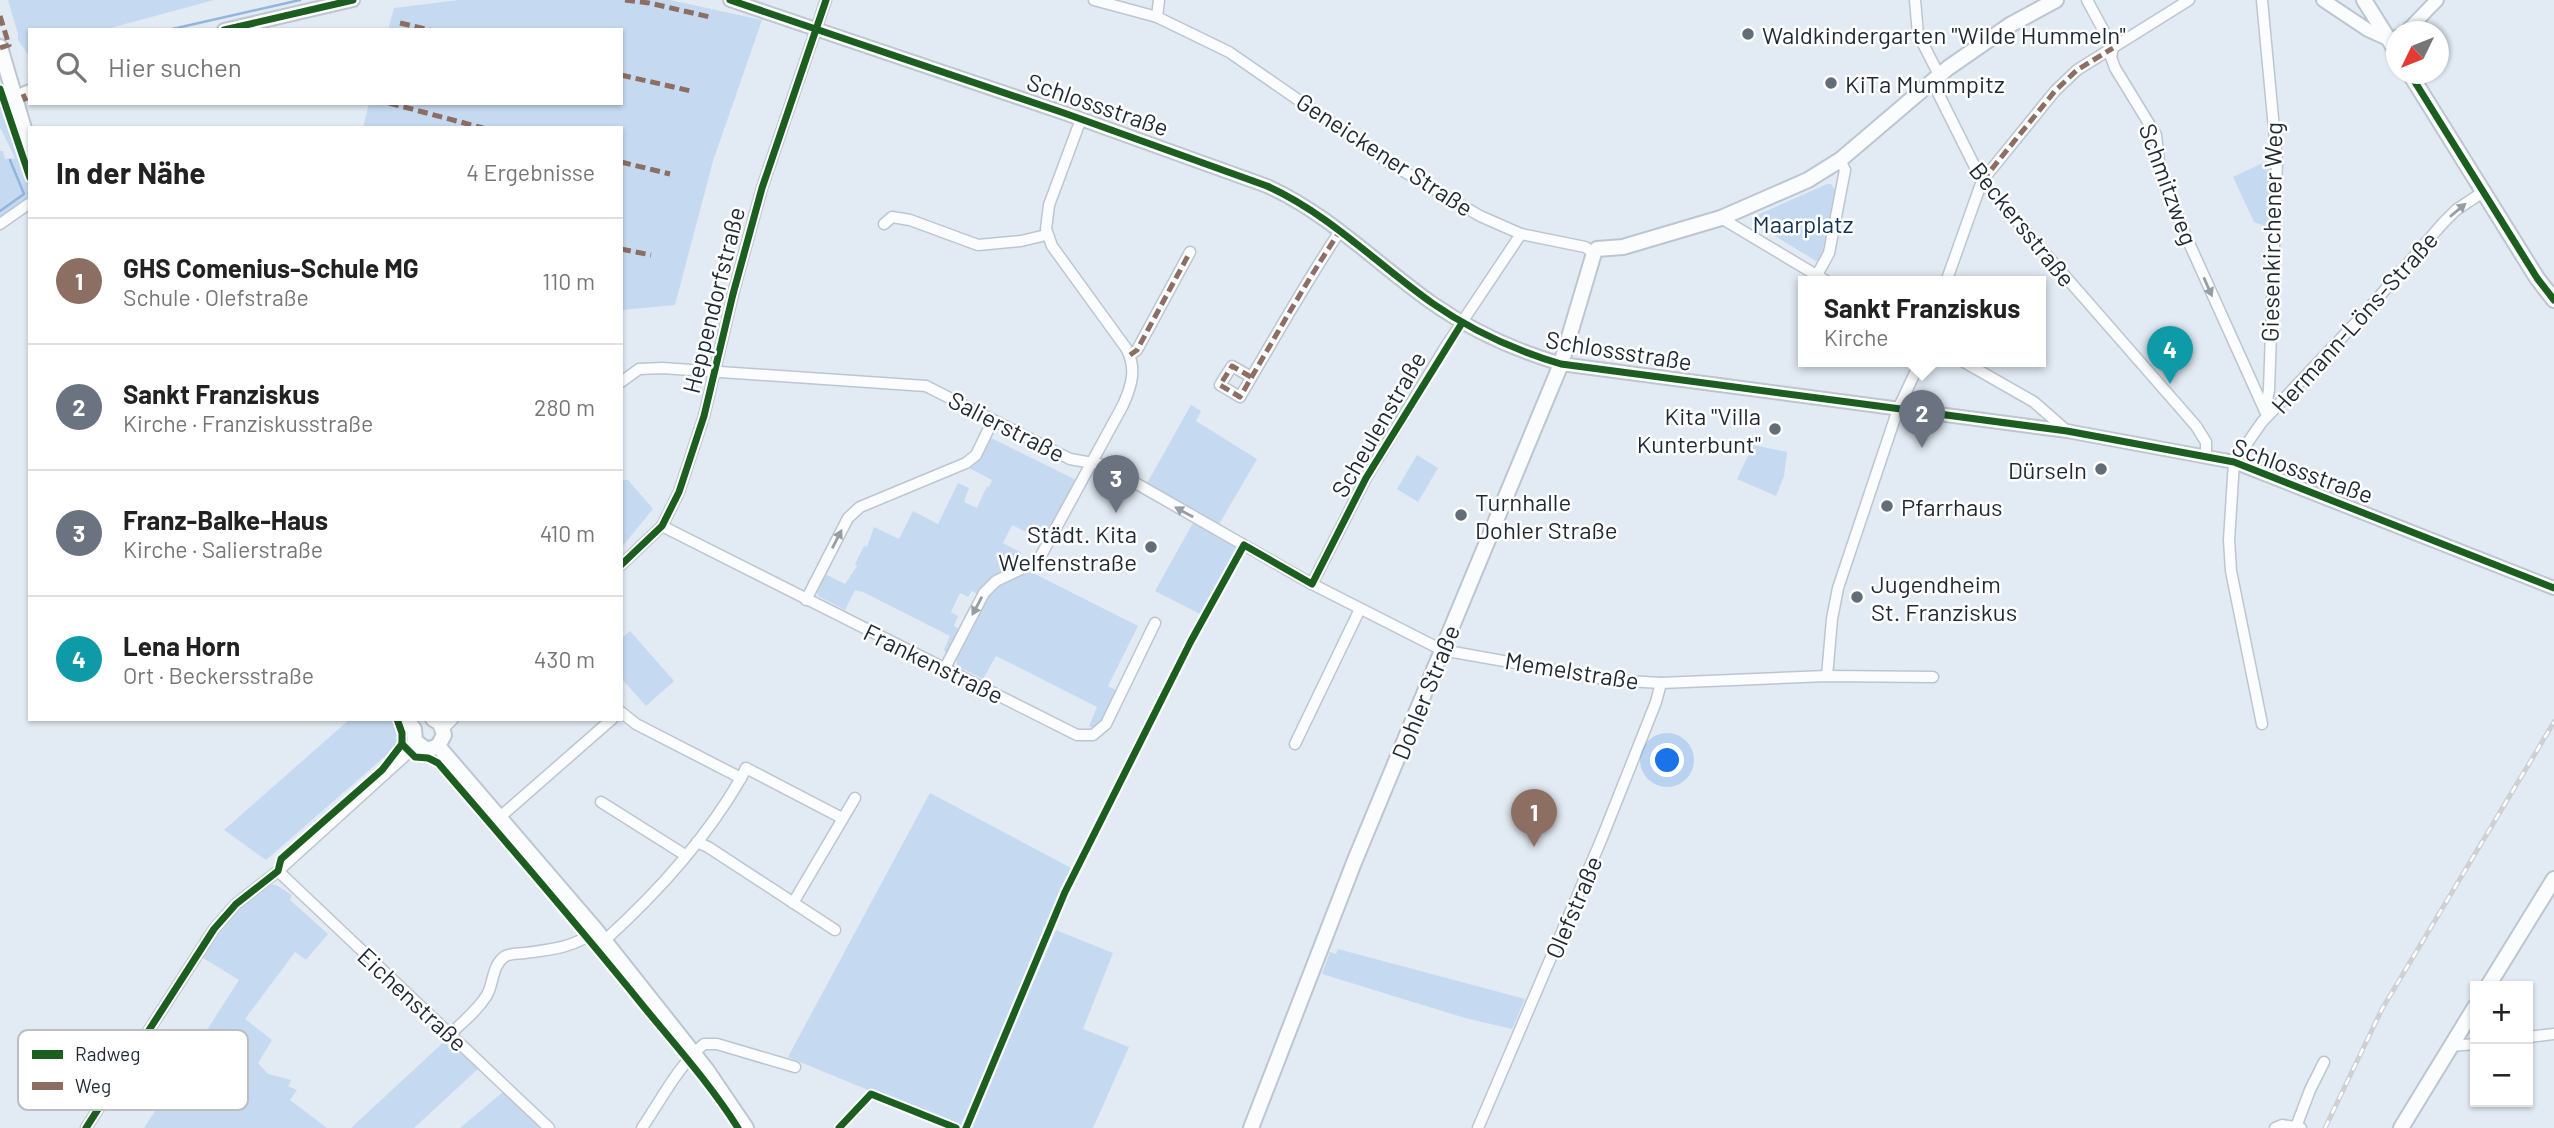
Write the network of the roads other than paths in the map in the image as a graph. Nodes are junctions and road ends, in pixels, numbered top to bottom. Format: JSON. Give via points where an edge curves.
{"nodes":[{"id":1,"x":353,"y":0,"type":"edge"},
{"id":2,"x":730,"y":0,"type":"edge"},
{"id":3,"x":826,"y":0,"type":"edge"},
{"id":4,"x":1094,"y":0,"type":"edge"},
{"id":5,"x":1159,"y":0,"type":"edge"},
{"id":6,"x":1915,"y":0,"type":"edge"},
{"id":7,"x":2056,"y":0,"type":"edge"},
{"id":8,"x":2087,"y":0,"type":"edge"},
{"id":9,"x":2189,"y":0,"type":"edge"},
{"id":10,"x":2262,"y":0,"type":"edge"},
{"id":11,"x":2323,"y":0,"type":"edge"},
{"id":12,"x":2364,"y":0,"type":"edge"},
{"id":13,"x":2437,"y":0,"type":"edge"},
{"id":14,"x":1157,"y":17,"type":"junction"},
{"id":15,"x":2417,"y":21,"type":"edge"},
{"id":16,"x":233,"y":28,"type":"edge"},
{"id":17,"x":816,"y":28,"type":"junction"},
{"id":18,"x":2386,"y":31,"type":"edge"},
{"id":19,"x":2386,"y":38,"type":"edge"},
{"id":20,"x":0,"y":47,"type":"edge"},
{"id":21,"x":2113,"y":48,"type":"junction"},
{"id":22,"x":1935,"y":78,"type":"junction"},
{"id":23,"x":2416,"y":84,"type":"edge"},
{"id":24,"x":16,"y":96,"type":"edge"},
{"id":25,"x":1081,"y":119,"type":"junction"},
{"id":26,"x":28,"y":141,"type":"edge"},
{"id":27,"x":1840,"y":160,"type":"junction"},
{"id":28,"x":1982,"y":181,"type":"junction"},
{"id":29,"x":2483,"y":191,"type":"junction"},
{"id":30,"x":28,"y":204,"type":"edge"},
{"id":31,"x":1721,"y":218,"type":"junction"},
{"id":32,"x":0,"y":224,"type":"edge"},
{"id":33,"x":884,"y":224,"type":"dead end"},
{"id":34,"x":1340,"y":231,"type":"junction"},
{"id":35,"x":1521,"y":234,"type":"junction"},
{"id":36,"x":1046,"y":235,"type":"junction"},
{"id":37,"x":1190,"y":252,"type":"dead end"},
{"id":38,"x":1594,"y":253,"type":"junction"},
{"id":39,"x":1817,"y":275,"type":"joint"},
{"id":40,"x":1948,"y":276,"type":"edge"},
{"id":41,"x":2554,"y":300,"type":"edge"},
{"id":42,"x":1462,"y":323,"type":"junction"},
{"id":43,"x":1130,"y":355,"type":"junction"},
{"id":44,"x":1561,"y":364,"type":"junction"},
{"id":45,"x":1918,"y":367,"type":"edge"},
{"id":46,"x":1973,"y":367,"type":"edge"},
{"id":47,"x":714,"y":372,"type":"junction"},
{"id":48,"x":1251,"y":377,"type":"dead end"},
{"id":49,"x":623,"y":380,"type":"edge"},
{"id":50,"x":1898,"y":409,"type":"junction"},
{"id":51,"x":2265,"y":411,"type":"junction"},
{"id":52,"x":993,"y":420,"type":"junction"},
{"id":53,"x":2262,"y":422,"type":"junction"},
{"id":54,"x":2067,"y":431,"type":"junction"},
{"id":55,"x":2206,"y":455,"type":"junction"},
{"id":56,"x":1092,"y":462,"type":"junction"},
{"id":57,"x":2234,"y":462,"type":"junction"},
{"id":58,"x":662,"y":526,"type":"junction"},
{"id":59,"x":623,"y":563,"type":"edge"},
{"id":60,"x":1312,"y":584,"type":"junction"},
{"id":61,"x":2554,"y":588,"type":"edge"},
{"id":62,"x":806,"y":600,"type":"junction"},
{"id":63,"x":1360,"y":609,"type":"junction"},
{"id":64,"x":1156,"y":623,"type":"dead end"},
{"id":65,"x":1442,"y":650,"type":"junction"},
{"id":66,"x":945,"y":668,"type":"junction"},
{"id":67,"x":1827,"y":676,"type":"junction"},
{"id":68,"x":1933,"y":677,"type":"dead end"},
{"id":69,"x":1661,"y":683,"type":"junction"},
{"id":70,"x":623,"y":714,"type":"edge"},
{"id":71,"x":440,"y":721,"type":"edge"},
{"id":72,"x":610,"y":721,"type":"edge"},
{"id":73,"x":414,"y":722,"type":"edge"},
{"id":74,"x":2262,"y":724,"type":"dead end"},
{"id":75,"x":1295,"y":744,"type":"dead end"},
{"id":76,"x":417,"y":745,"type":"junction"},
{"id":77,"x":438,"y":746,"type":"junction"},
{"id":78,"x":741,"y":778,"type":"junction"},
{"id":79,"x":855,"y":798,"type":"dead end"},
{"id":80,"x":601,"y":802,"type":"dead end"},
{"id":81,"x":500,"y":817,"type":"junction"},
{"id":82,"x":842,"y":818,"type":"junction"},
{"id":83,"x":697,"y":842,"type":"junction"},
{"id":84,"x":685,"y":855,"type":"junction"},
{"id":85,"x":278,"y":871,"type":"junction"},
{"id":86,"x":2554,"y":879,"type":"edge"},
{"id":87,"x":793,"y":903,"type":"junction"},
{"id":88,"x":835,"y":930,"type":"dead end"},
{"id":89,"x":600,"y":935,"type":"junction"},
{"id":90,"x":2491,"y":981,"type":"edge"},
{"id":91,"x":2470,"y":1015,"type":"edge"},
{"id":92,"x":149,"y":1030,"type":"edge"},
{"id":93,"x":450,"y":1034,"type":"junction"},
{"id":94,"x":2554,"y":1034,"type":"edge"},
{"id":95,"x":2533,"y":1036,"type":"edge"},
{"id":96,"x":2470,"y":1044,"type":"edge"},
{"id":97,"x":2451,"y":1046,"type":"junction"},
{"id":98,"x":693,"y":1053,"type":"junction"},
{"id":99,"x":2323,"y":1062,"type":"dead end"},
{"id":100,"x":795,"y":1067,"type":"dead end"},
{"id":101,"x":98,"y":1110,"type":"edge"},
{"id":102,"x":86,"y":1128,"type":"edge"},
{"id":103,"x":549,"y":1128,"type":"edge"},
{"id":104,"x":642,"y":1128,"type":"edge"},
{"id":105,"x":747,"y":1128,"type":"edge"},
{"id":106,"x":1251,"y":1128,"type":"edge"},
{"id":107,"x":1478,"y":1128,"type":"edge"},
{"id":108,"x":2275,"y":1128,"type":"edge"},
{"id":109,"x":2299,"y":1128,"type":"edge"},
{"id":110,"x":2401,"y":1128,"type":"edge"}],
"edges":[{"from":1,"to":16,"type":"street"},
{"from":2,"to":17,"type":"street","name":"Schlossstraße"},
{"from":3,"to":17,"type":"street"},
{"from":4,"to":14,"type":"street","name":"Geneickener Straße"},
{"from":5,"to":14,"type":"street"},
{"from":6,"to":22,"type":"street","name":"Beckersstraße","via":[[1918,34]]},
{"from":7,"to":22,"type":"main road","via":[[2010,24]]},
{"from":8,"to":21,"type":"street","name":"Schmitzweg"},
{"from":9,"to":21,"type":"street"},
{"from":10,"to":51,"type":"street","name":"Giesenkirchener Weg","via":[[2277,161]]},
{"from":11,"to":19,"type":"street"},
{"from":12,"to":18,"type":"main road"},
{"from":13,"to":15,"type":"street"},
{"from":14,"to":35,"type":"street","name":"Geneickener Straße","via":[[1229,52],[1435,192]]},
{"from":17,"to":25,"type":"street","name":"Schlossstraße"},
{"from":17,"to":47,"type":"street","name":"Heppendorfstraße","via":[[762,187]]},
{"from":20,"to":24,"type":"main road"},
{"from":21,"to":28,"type":"street","via":[[2077,70],[2055,91]]},
{"from":21,"to":51,"type":"street","name":"Schmitzweg","one_way":true,"via":[[2115,68],[2156,135],[2160,171]]},
{"from":22,"to":27,"type":"main road"},
{"from":22,"to":28,"type":"street","name":"Beckersstraße"},
{"from":23,"to":29,"type":"main road"},
{"from":24,"to":26,"type":"main road"},
{"from":25,"to":34,"type":"street","name":"Schlossstraße","via":[[1267,186]]},
{"from":25,"to":36,"type":"street","via":[[1049,205]]},
{"from":27,"to":31,"type":"main road","via":[[1808,180]]},
{"from":27,"to":39,"type":"street","via":[[1845,170],[1829,253]]},
{"from":28,"to":40,"type":"street"},
{"from":28,"to":55,"type":"street","name":"Beckersstraße","via":[[2196,426],[2206,442]]},
{"from":29,"to":41,"type":"main road"},
{"from":53,"to":29,"type":"street","name":"Hermann-Löns-Straße","one_way":true,"via":[[2456,209]]},
{"from":30,"to":32,"type":"street"},
{"from":31,"to":38,"type":"main road"},
{"from":31,"to":39,"type":"street"},
{"from":33,"to":36,"type":"street","via":[[892,216],[910,220],[978,245]]},
{"from":34,"to":42,"type":"street","name":"Schlossstraße"},
{"from":34,"to":48,"type":"street"},
{"from":35,"to":38,"type":"street","name":"Geneickener Straße","via":[[1585,247]]},
{"from":35,"to":42,"type":"street","name":"Scheulenstraße"},
{"from":36,"to":43,"type":"street"},
{"from":37,"to":43,"type":"street","via":[[1137,350]]},
{"from":38,"to":44,"type":"main road","name":"Dohler Straße"},
{"from":42,"to":44,"type":"street","name":"Schlossstraße","via":[[1501,343]]},
{"from":42,"to":60,"type":"street","name":"Scheulenstraße","via":[[1366,478]]},
{"from":43,"to":56,"type":"street","via":[[1133,378],[1128,394]]},
{"from":44,"to":50,"type":"street","name":"Schlossstraße"},
{"from":44,"to":65,"type":"main road","name":"Dohler Straße"},
{"from":45,"to":50,"type":"street"},
{"from":46,"to":54,"type":"street","via":[[2034,402]]},
{"from":47,"to":49,"type":"street","name":"Salierstraße","via":[[648,368]]},
{"from":47,"to":52,"type":"street","name":"Salierstraße","via":[[926,386]]},
{"from":47,"to":58,"type":"street","name":"Heppendorfstraße","via":[[679,492]]},
{"from":50,"to":54,"type":"street","name":"Schlossstraße"},
{"from":50,"to":67,"type":"street","via":[[1838,588]]},
{"from":51,"to":53,"type":"street","name":"Giesenkirchener Weg"},
{"from":52,"to":56,"type":"street","name":"Salierstraße","via":[[1070,459]]},
{"from":62,"to":52,"type":"street","one_way":true,"via":[[848,518],[860,507],[966,463],[976,455]]},
{"from":53,"to":57,"type":"street","name":"Hermann-Löns-Straße"},
{"from":54,"to":55,"type":"street","name":"Schlossstraße"},
{"from":55,"to":57,"type":"street","name":"Schlossstraße"},
{"from":60,"to":56,"type":"street","name":"Salierstraße","one_way":true},
{"from":56,"to":66,"type":"street","one_way":true,"via":[[1038,561],[996,581],[984,593]]},
{"from":57,"to":61,"type":"street","name":"Schlossstraße"},
{"from":57,"to":74,"type":"street","via":[[2231,572]]},
{"from":58,"to":59,"type":"street","name":"Heppendorfstraße"},
{"from":58,"to":62,"type":"street","name":"Frankenstraße"},
{"from":60,"to":63,"type":"street","name":"Memelstraße"},
{"from":62,"to":66,"type":"street","name":"Frankenstraße"},
{"from":63,"to":65,"type":"street","name":"Memelstraße"},
{"from":63,"to":75,"type":"street"},
{"from":64,"to":66,"type":"street","name":"Frankenstraße","via":[[1106,724],[1093,735],[1077,735]]},
{"from":65,"to":69,"type":"street","name":"Memelstraße","via":[[1610,680]]},
{"from":65,"to":106,"type":"main road","name":"Dohler Straße"},
{"from":67,"to":68,"type":"street","name":"Memelstraße"},
{"from":67,"to":69,"type":"street","name":"Memelstraße"},
{"from":69,"to":107,"type":"street","name":"Olefstraße","via":[[1602,838]]},
{"from":70,"to":78,"type":"street"},
{"from":71,"to":77,"type":"main road","via":[[444,735]]},
{"from":72,"to":81,"type":"street"},
{"from":73,"to":76,"type":"main road"},
{"from":76,"to":77,"type":"main road","via":[[428,750]]},
{"from":76,"to":85,"type":"street"},
{"from":77,"to":81,"type":"main road"},
{"from":78,"to":82,"type":"street","via":[[746,768]]},
{"from":78,"to":83,"type":"street","via":[[722,812]]},
{"from":79,"to":82,"type":"street"},
{"from":80,"to":84,"type":"street"},
{"from":81,"to":89,"type":"main road"},
{"from":82,"to":87,"type":"street"},
{"from":83,"to":84,"type":"street"},
{"from":83,"to":87,"type":"street"},
{"from":84,"to":89,"type":"street","via":[[636,912]]},
{"from":85,"to":92,"type":"street","via":[[236,904],[214,929]]},
{"from":85,"to":93,"type":"street","name":"Eichenstraße"},
{"from":86,"to":90,"type":"main road"},
{"from":87,"to":88,"type":"street"},
{"from":89,"to":93,"type":"street","via":[[506,955],[494,968],[488,993],[477,1009]]},
{"from":89,"to":98,"type":"main road"},
{"from":91,"to":97,"type":"main road"},
{"from":93,"to":103,"type":"street","name":"Eichenstraße"},
{"from":94,"to":95,"type":"street"},
{"from":96,"to":97,"type":"street"},
{"from":97,"to":110,"type":"main road"},
{"from":98,"to":100,"type":"street","via":[[704,1044],[717,1044]]},
{"from":98,"to":104,"type":"street"},
{"from":98,"to":105,"type":"main road"},
{"from":99,"to":109,"type":"street"},
{"from":101,"to":102,"type":"street"},
{"from":108,"to":109,"type":"street"}]}
